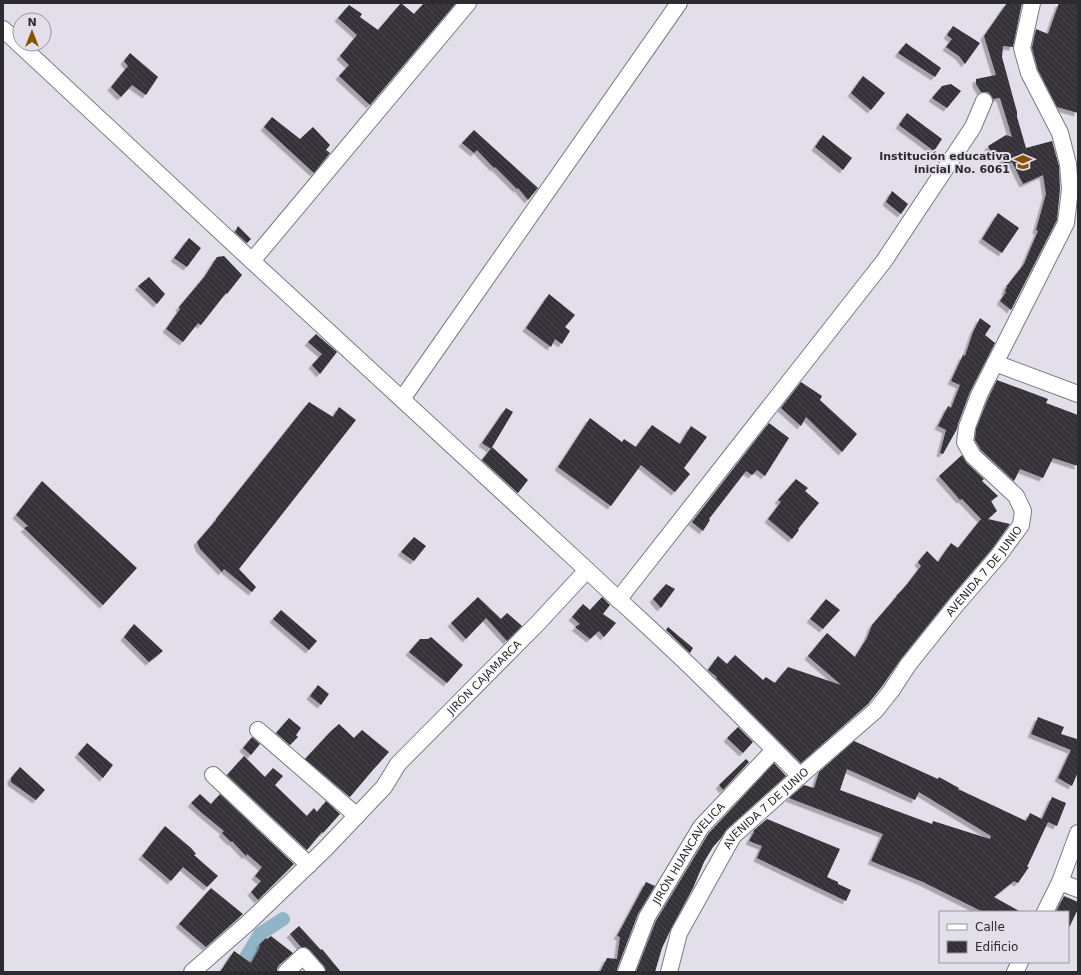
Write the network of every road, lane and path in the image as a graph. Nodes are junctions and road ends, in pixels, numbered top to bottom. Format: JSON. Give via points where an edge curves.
{"nodes":[{"id":1,"x":468,"y":3,"type":"edge"},
{"id":2,"x":679,"y":3,"type":"edge"},
{"id":3,"x":1032,"y":3,"type":"edge"},
{"id":4,"x":3,"y":29,"type":"edge"},
{"id":5,"x":984,"y":101,"type":"dead end"},
{"id":6,"x":252,"y":261,"type":"junction"},
{"id":7,"x":995,"y":363,"type":"junction"},
{"id":8,"x":1078,"y":394,"type":"edge"},
{"id":9,"x":402,"y":399,"type":"junction"},
{"id":10,"x":587,"y":570,"type":"junction"},
{"id":11,"x":618,"y":600,"type":"junction"},
{"id":12,"x":258,"y":730,"type":"dead end"},
{"id":13,"x":774,"y":750,"type":"junction"},
{"id":14,"x":213,"y":775,"type":"dead end"},
{"id":15,"x":800,"y":776,"type":"junction"},
{"id":16,"x":357,"y":816,"type":"junction"},
{"id":17,"x":1078,"y":833,"type":"edge"},
{"id":18,"x":309,"y":865,"type":"junction"},
{"id":19,"x":1060,"y":882,"type":"junction"},
{"id":20,"x":1078,"y":889,"type":"edge"},
{"id":21,"x":1046,"y":911,"type":"edge"},
{"id":22,"x":1020,"y":963,"type":"edge"},
{"id":23,"x":192,"y":972,"type":"edge"},
{"id":24,"x":286,"y":972,"type":"edge"},
{"id":25,"x":317,"y":972,"type":"edge"},
{"id":26,"x":626,"y":972,"type":"edge"},
{"id":27,"x":669,"y":972,"type":"edge"},
{"id":28,"x":1015,"y":972,"type":"edge"}],
"edges":[{"from":1,"to":6,"type":"street"},
{"from":2,"to":9,"type":"street"},
{"from":3,"to":7,"type":"street","name":"AVENIDA 7 DE JUNIO","via":[[1022,48],[1029,73],[1060,133],[1068,164],[1070,189],[1066,223]]},
{"from":4,"to":6,"type":"street"},
{"from":5,"to":11,"type":"street","via":[[973,127],[884,261]]},
{"from":6,"to":9,"type":"street"},
{"from":7,"to":8,"type":"street"},
{"from":7,"to":15,"type":"street","name":"AVENIDA 7 DE JUNIO","via":[[976,402],[967,427],[966,442],[973,456],[1016,496],[1023,511],[1021,525],[908,665],[875,711]]},
{"from":9,"to":10,"type":"street"},
{"from":10,"to":11,"type":"street"},
{"from":10,"to":16,"type":"street","name":"JIRÓN CAJAMARCA","via":[[398,764],[384,787]]},
{"from":11,"to":13,"type":"street","via":[[698,674]]},
{"from":12,"to":16,"type":"street"},
{"from":13,"to":15,"type":"street"},
{"from":13,"to":26,"type":"street","name":"JIRÓN HUANCAVELICA","via":[[701,827],[647,917]]},
{"from":14,"to":18,"type":"street"},
{"from":15,"to":27,"type":"street","name":"AVENIDA 7 DE JUNIO","via":[[733,836],[679,932]]},
{"from":16,"to":18,"type":"street","name":"JIRÓN CAJAMARCA"},
{"from":17,"to":19,"type":"street"},
{"from":18,"to":23,"type":"street","name":"JIRÓN CAJAMARCA"},
{"from":19,"to":20,"type":"street"},
{"from":19,"to":21,"type":"street"},
{"from":22,"to":28,"type":"street"},
{"from":24,"to":25,"type":"street","via":[[303,956]]}]}
